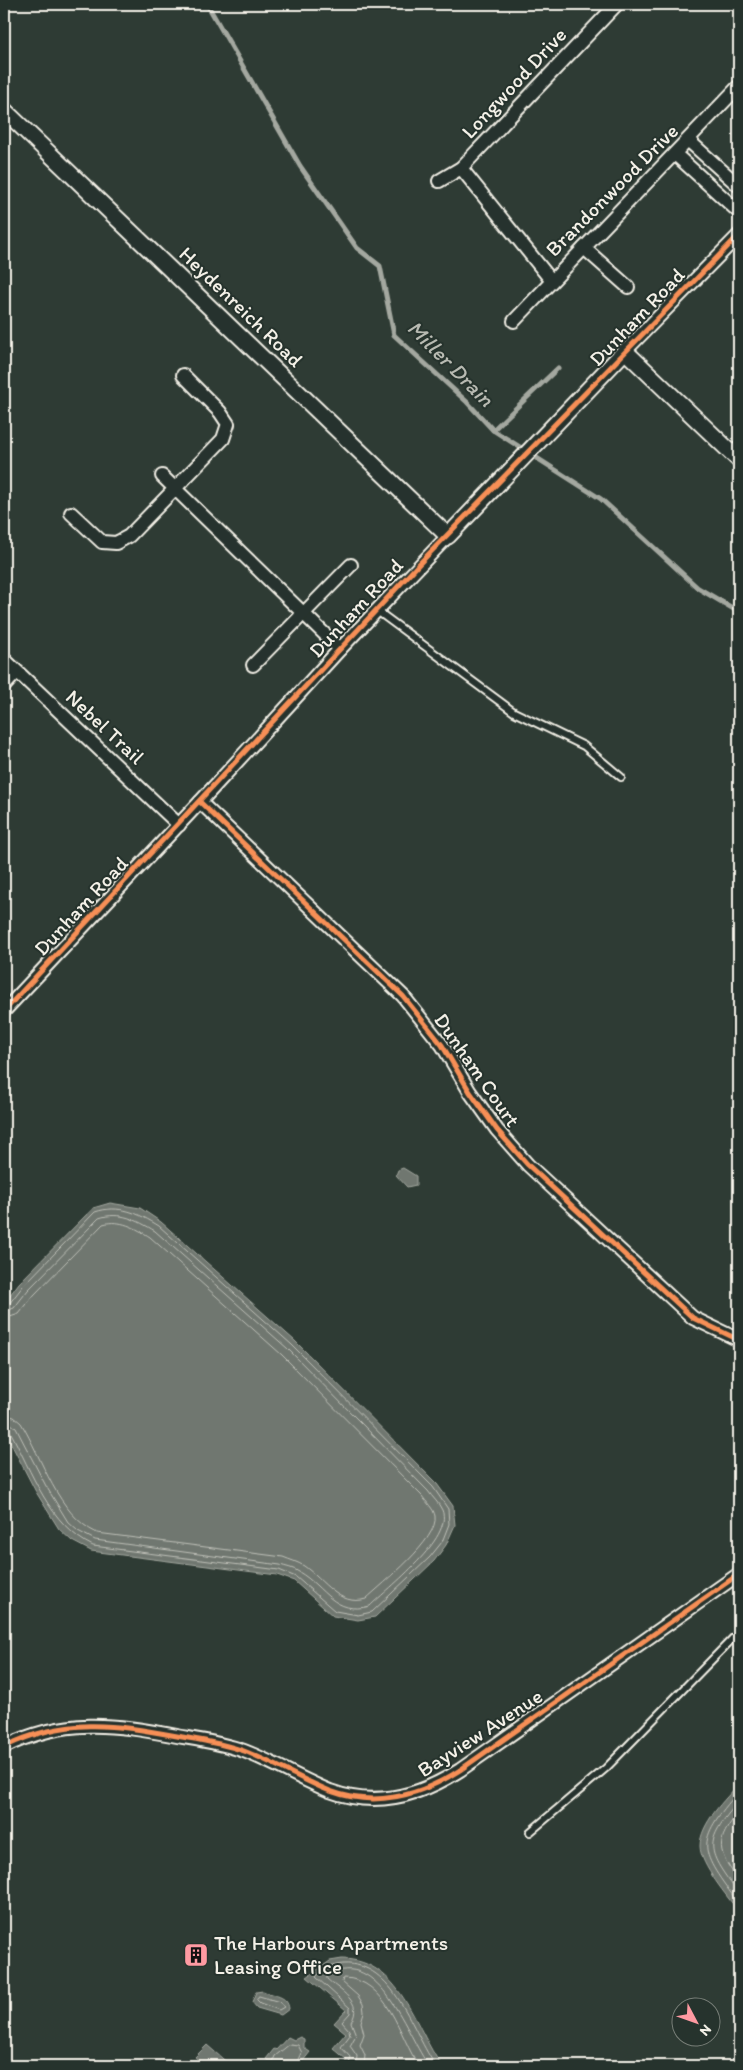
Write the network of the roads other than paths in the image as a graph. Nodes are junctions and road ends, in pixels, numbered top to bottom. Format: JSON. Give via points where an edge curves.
{"nodes":[{"id":1,"x":617,"y":4,"type":"edge"},
{"id":2,"x":739,"y":86,"type":"edge"},
{"id":3,"x":4,"y":110,"type":"edge"},
{"id":4,"x":689,"y":141,"type":"junction"},
{"id":5,"x":675,"y":154,"type":"junction"},
{"id":6,"x":461,"y":168,"type":"junction"},
{"id":7,"x":439,"y":181,"type":"dead end"},
{"id":8,"x":739,"y":186,"type":"edge"},
{"id":9,"x":739,"y":212,"type":"edge"},
{"id":10,"x":739,"y":235,"type":"edge"},
{"id":11,"x":584,"y":248,"type":"junction"},
{"id":12,"x":551,"y":280,"type":"junction"},
{"id":13,"x":628,"y":287,"type":"dead end"},
{"id":14,"x":514,"y":321,"type":"dead end"},
{"id":15,"x":625,"y":351,"type":"junction"},
{"id":16,"x":183,"y":375,"type":"dead end"},
{"id":17,"x":739,"y":460,"type":"edge"},
{"id":18,"x":162,"y":476,"type":"dead end"},
{"id":19,"x":175,"y":488,"type":"junction"},
{"id":20,"x":71,"y":513,"type":"dead end"},
{"id":21,"x":448,"y":536,"type":"junction"},
{"id":22,"x":351,"y":565,"type":"dead end"},
{"id":23,"x":376,"y":610,"type":"junction"},
{"id":24,"x":303,"y":613,"type":"junction"},
{"id":25,"x":340,"y":648,"type":"junction"},
{"id":26,"x":4,"y":659,"type":"edge"},
{"id":27,"x":253,"y":665,"type":"dead end"},
{"id":28,"x":17,"y":672,"type":"junction"},
{"id":29,"x":4,"y":686,"type":"edge"},
{"id":30,"x":621,"y":777,"type":"dead end"},
{"id":31,"x":200,"y":802,"type":"junction"},
{"id":32,"x":179,"y":824,"type":"junction"},
{"id":33,"x":4,"y":1011,"type":"edge"},
{"id":34,"x":739,"y":1340,"type":"edge"},
{"id":35,"x":739,"y":1574,"type":"edge"},
{"id":36,"x":739,"y":1632,"type":"edge"},
{"id":37,"x":4,"y":1747,"type":"edge"},
{"id":38,"x":530,"y":1832,"type":"dead end"}],
"edges":[{"from":1,"to":6,"type":"street","name":"Longwood Drive"},
{"from":2,"to":4,"type":"street","name":"Brandonwood Drive"},
{"from":3,"to":21,"type":"street","name":"Heydenreich Road"},
{"from":4,"to":5,"type":"street","name":"Brandonwood Drive"},
{"from":4,"to":8,"type":"street"},
{"from":5,"to":9,"type":"street"},
{"from":5,"to":11,"type":"street","name":"Brandonwood Drive"},
{"from":6,"to":7,"type":"street","name":"Longwood Drive"},
{"from":6,"to":12,"type":"street","name":"Longwood Drive"},
{"from":10,"to":15,"type":"street","name":"Dunham Road"},
{"from":11,"to":12,"type":"street","name":"Brandonwood Drive"},
{"from":11,"to":13,"type":"street"},
{"from":12,"to":14,"type":"street","name":"Brandonwood Drive"},
{"from":15,"to":17,"type":"street"},
{"from":15,"to":21,"type":"street","name":"Dunham Road"},
{"from":16,"to":19,"type":"street","via":[[228,424],[223,439]]},
{"from":18,"to":19,"type":"street"},
{"from":19,"to":20,"type":"street","via":[[129,536],[116,543],[102,542]]},
{"from":19,"to":24,"type":"street"},
{"from":21,"to":23,"type":"street","name":"Dunham Road"},
{"from":22,"to":24,"type":"street"},
{"from":23,"to":25,"type":"street","name":"Dunham Road"},
{"from":23,"to":30,"type":"lane","via":[[514,712],[584,746]]},
{"from":24,"to":25,"type":"street"},
{"from":24,"to":27,"type":"street"},
{"from":25,"to":31,"type":"street","name":"Dunham Road"},
{"from":26,"to":28,"type":"street","name":"Nebel Trail"},
{"from":28,"to":29,"type":"street"},
{"from":28,"to":32,"type":"street","name":"Nebel Trail"},
{"from":31,"to":32,"type":"street","name":"Dunham Road"},
{"from":31,"to":34,"type":"street","name":"Dunham Court","via":[[403,996],[442,1045],[497,1130],[528,1164],[688,1314],[704,1325]]},
{"from":32,"to":33,"type":"street","name":"Dunham Road"},
{"from":35,"to":37,"type":"street","name":"Bayview Avenue","via":[[460,1770],[411,1795],[372,1797],[331,1791],[243,1751],[130,1727],[72,1725],[41,1732]]},
{"from":36,"to":38,"type":"lane","via":[[606,1768]]}]}
